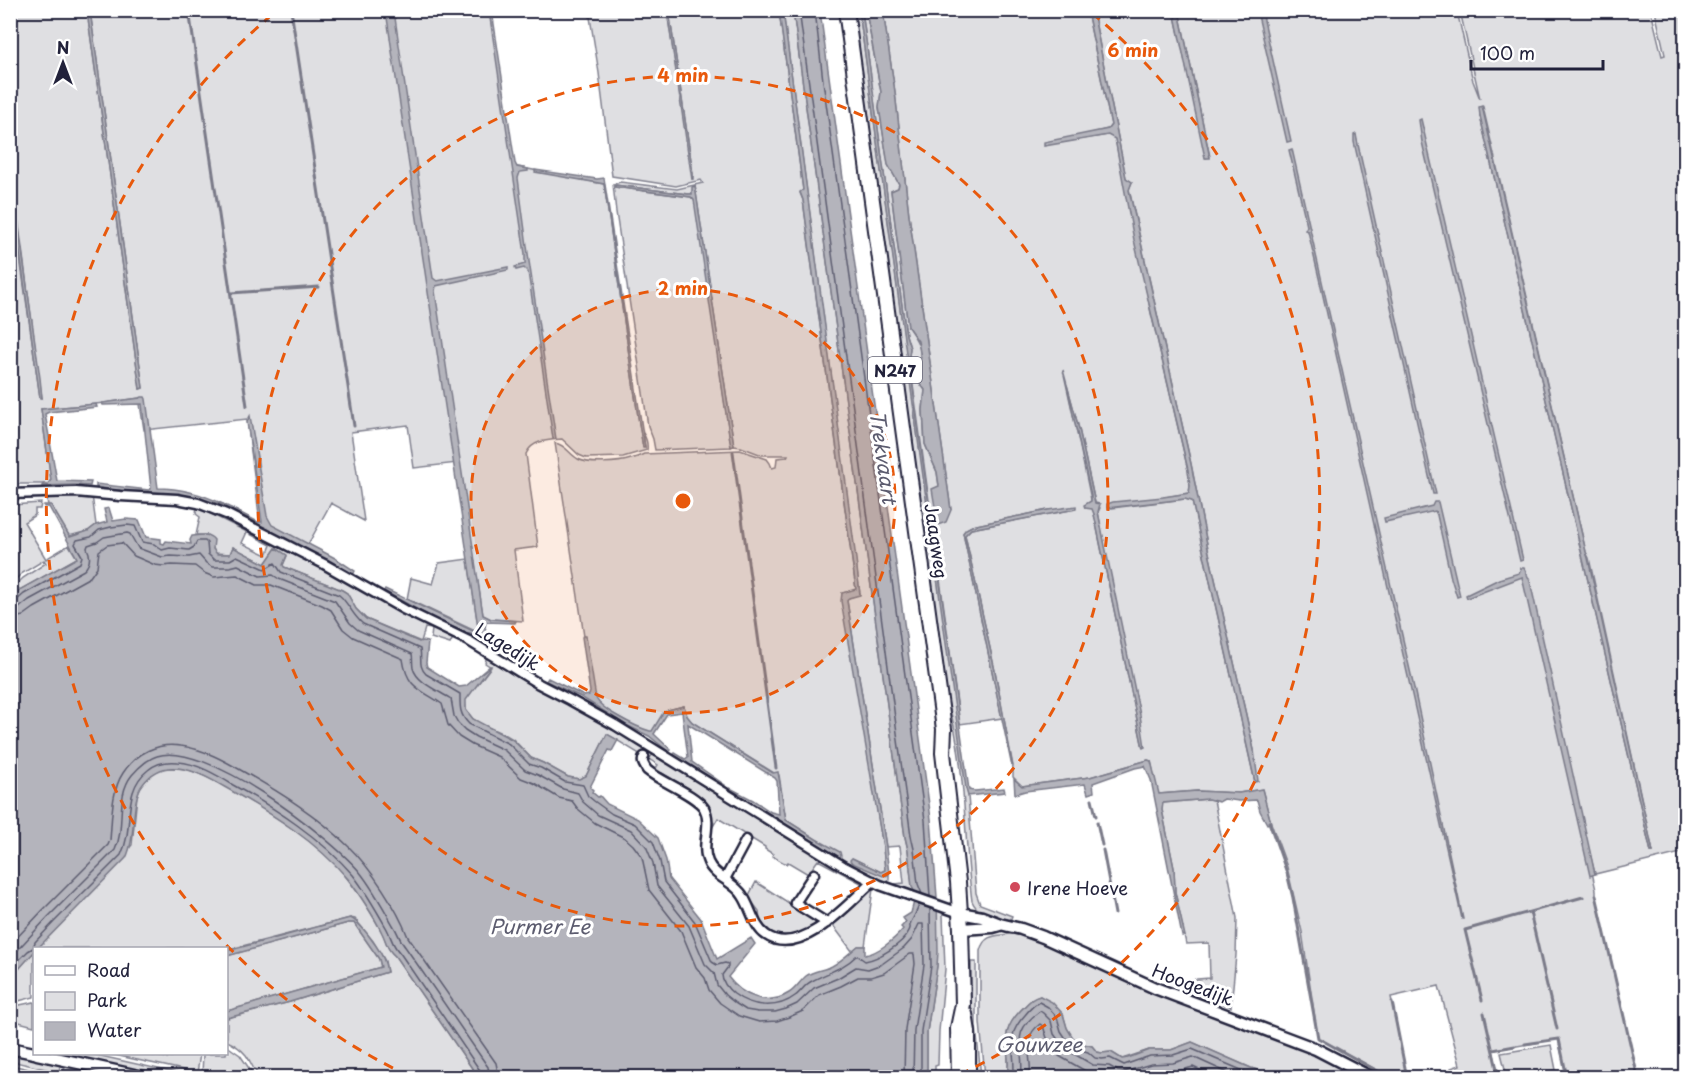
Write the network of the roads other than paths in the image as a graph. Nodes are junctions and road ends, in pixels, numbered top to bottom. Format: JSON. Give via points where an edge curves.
{"nodes":[{"id":1,"x":846,"y":10,"type":"edge"},
{"id":2,"x":10,"y":494,"type":"edge"},
{"id":3,"x":644,"y":757,"type":"dead end"},
{"id":4,"x":746,"y":840,"type":"dead end"},
{"id":5,"x":814,"y":874,"type":"dead end"},
{"id":6,"x":725,"y":879,"type":"junction"},
{"id":7,"x":873,"y":881,"type":"junction"},
{"id":8,"x":960,"y":913,"type":"junction"},
{"id":9,"x":827,"y":923,"type":"junction"},
{"id":10,"x":1000,"y":924,"type":"junction"},
{"id":11,"x":961,"y":929,"type":"junction"},
{"id":12,"x":963,"y":1004,"type":"junction"},
{"id":13,"x":10,"y":1048,"type":"edge"},
{"id":14,"x":33,"y":1052,"type":"edge"},
{"id":15,"x":45,"y":1055,"type":"edge"},
{"id":16,"x":147,"y":1077,"type":"edge"},
{"id":17,"x":958,"y":1077,"type":"edge"},
{"id":18,"x":968,"y":1077,"type":"edge"},
{"id":19,"x":1372,"y":1077,"type":"edge"}],
"edges":[{"from":1,"to":8,"type":"main road","name":"Jaagweg","number":"N247","via":[[944,729],[943,753]]},
{"from":2,"to":7,"type":"street","name":"Lagedijk","via":[[76,492],[177,499],[225,514],[460,636],[615,725],[830,859]]},
{"from":3,"to":6,"type":"street","via":[[647,770],[704,809],[706,858]]},
{"from":4,"to":6,"type":"street"},
{"from":5,"to":9,"type":"street","via":[[795,903]]},
{"from":6,"to":9,"type":"street","via":[[741,894],[762,931],[772,938],[784,942],[796,939]]},
{"from":7,"to":8,"type":"street","name":"Lagedijk"},
{"from":7,"to":9,"type":"street"},
{"from":8,"to":10,"type":"street","name":"Hoogedijk"},
{"from":8,"to":11,"type":"main road","name":"Jaagweg","number":"N247"},
{"from":10,"to":11,"type":"street","name":"Hoogedijk"},
{"from":10,"to":19,"type":"street","name":"Hoogedijk","via":[[1043,937],[1155,988],[1316,1049]]},
{"from":11,"to":12,"type":"main road","name":"Jaagweg","number":"N247"},
{"from":12,"to":17,"type":"main road","name":"Jaagweg","number":"N247","via":[[958,1028]]},
{"from":12,"to":18,"type":"main road","number":"N247","via":[[968,1032]]},
{"from":13,"to":14,"type":"street"},
{"from":15,"to":16,"type":"street"}]}
